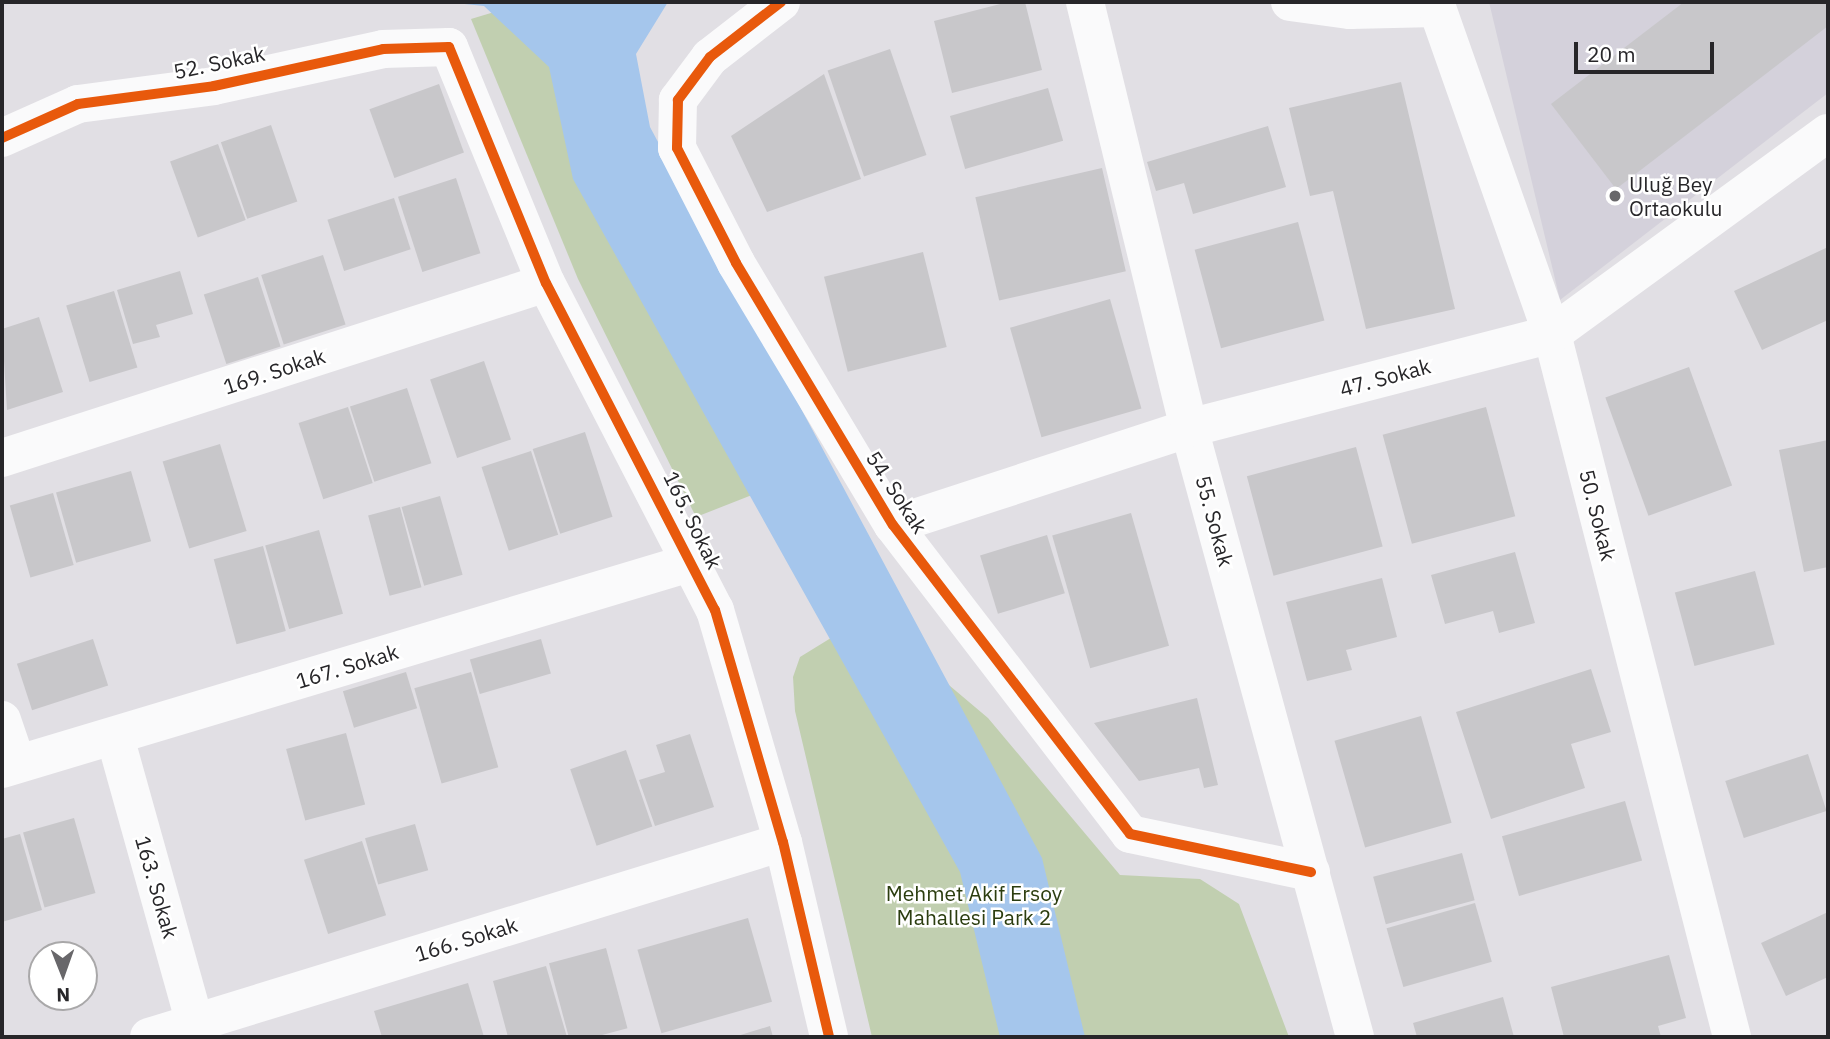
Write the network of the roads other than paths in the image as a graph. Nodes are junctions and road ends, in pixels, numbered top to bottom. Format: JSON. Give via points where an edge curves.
{"nodes":[{"id":1,"x":781,"y":2,"type":"edge"},
{"id":2,"x":1085,"y":2,"type":"edge"},
{"id":3,"x":1290,"y":2,"type":"edge"},
{"id":4,"x":1435,"y":5,"type":"edge"},
{"id":5,"x":449,"y":47,"type":"joint"},
{"id":6,"x":1828,"y":133,"type":"edge"},
{"id":7,"x":2,"y":138,"type":"edge"},
{"id":8,"x":546,"y":283,"type":"junction"},
{"id":9,"x":1552,"y":334,"type":"junction"},
{"id":10,"x":1189,"y":428,"type":"junction"},
{"id":11,"x":2,"y":458,"type":"edge"},
{"id":12,"x":893,"y":525,"type":"junction"},
{"id":13,"x":693,"y":562,"type":"junction"},
{"id":14,"x":2,"y":720,"type":"edge"},
{"id":15,"x":115,"y":737,"type":"junction"},
{"id":16,"x":9,"y":766,"type":"edge"},
{"id":17,"x":783,"y":842,"type":"junction"},
{"id":18,"x":1311,"y":872,"type":"junction"},
{"id":19,"x":197,"y":1030,"type":"edge"},
{"id":20,"x":149,"y":1037,"type":"edge"},
{"id":21,"x":829,"y":1037,"type":"edge"},
{"id":22,"x":1355,"y":1037,"type":"edge"},
{"id":23,"x":1731,"y":1037,"type":"edge"}],
"edges":[{"from":1,"to":12,"type":"street","name":"54. Sokak","via":[[709,57],[678,100],[677,148],[736,263]]},
{"from":2,"to":10,"type":"street","name":"55. Sokak"},
{"from":3,"to":4,"type":"street","via":[[1350,10]]},
{"from":4,"to":9,"type":"street","name":"50. Sokak"},
{"from":5,"to":7,"type":"street","name":"52. Sokak","via":[[383,49],[214,86],[78,104]]},
{"from":5,"to":8,"type":"street","name":"165. Sokak"},
{"from":6,"to":9,"type":"street","name":"47. Sokak"},
{"from":8,"to":11,"type":"street","name":"169. Sokak"},
{"from":8,"to":13,"type":"street","name":"165. Sokak"},
{"from":9,"to":10,"type":"street","name":"47. Sokak"},
{"from":9,"to":23,"type":"street","name":"50. Sokak"},
{"from":10,"to":12,"type":"street","name":"47. Sokak"},
{"from":10,"to":18,"type":"street","name":"55. Sokak"},
{"from":12,"to":18,"type":"street","name":"54. Sokak","via":[[1130,834]]},
{"from":13,"to":15,"type":"street","name":"167. Sokak"},
{"from":13,"to":17,"type":"street","name":"165. Sokak","via":[[715,610]]},
{"from":14,"to":16,"type":"street"},
{"from":15,"to":16,"type":"street","name":"167. Sokak"},
{"from":15,"to":19,"type":"street","name":"163. Sokak"},
{"from":17,"to":19,"type":"street","name":"166. Sokak"},
{"from":17,"to":21,"type":"street","name":"165. Sokak"},
{"from":18,"to":22,"type":"street","name":"55. Sokak"},
{"from":19,"to":20,"type":"street","name":"166. Sokak"}]}
